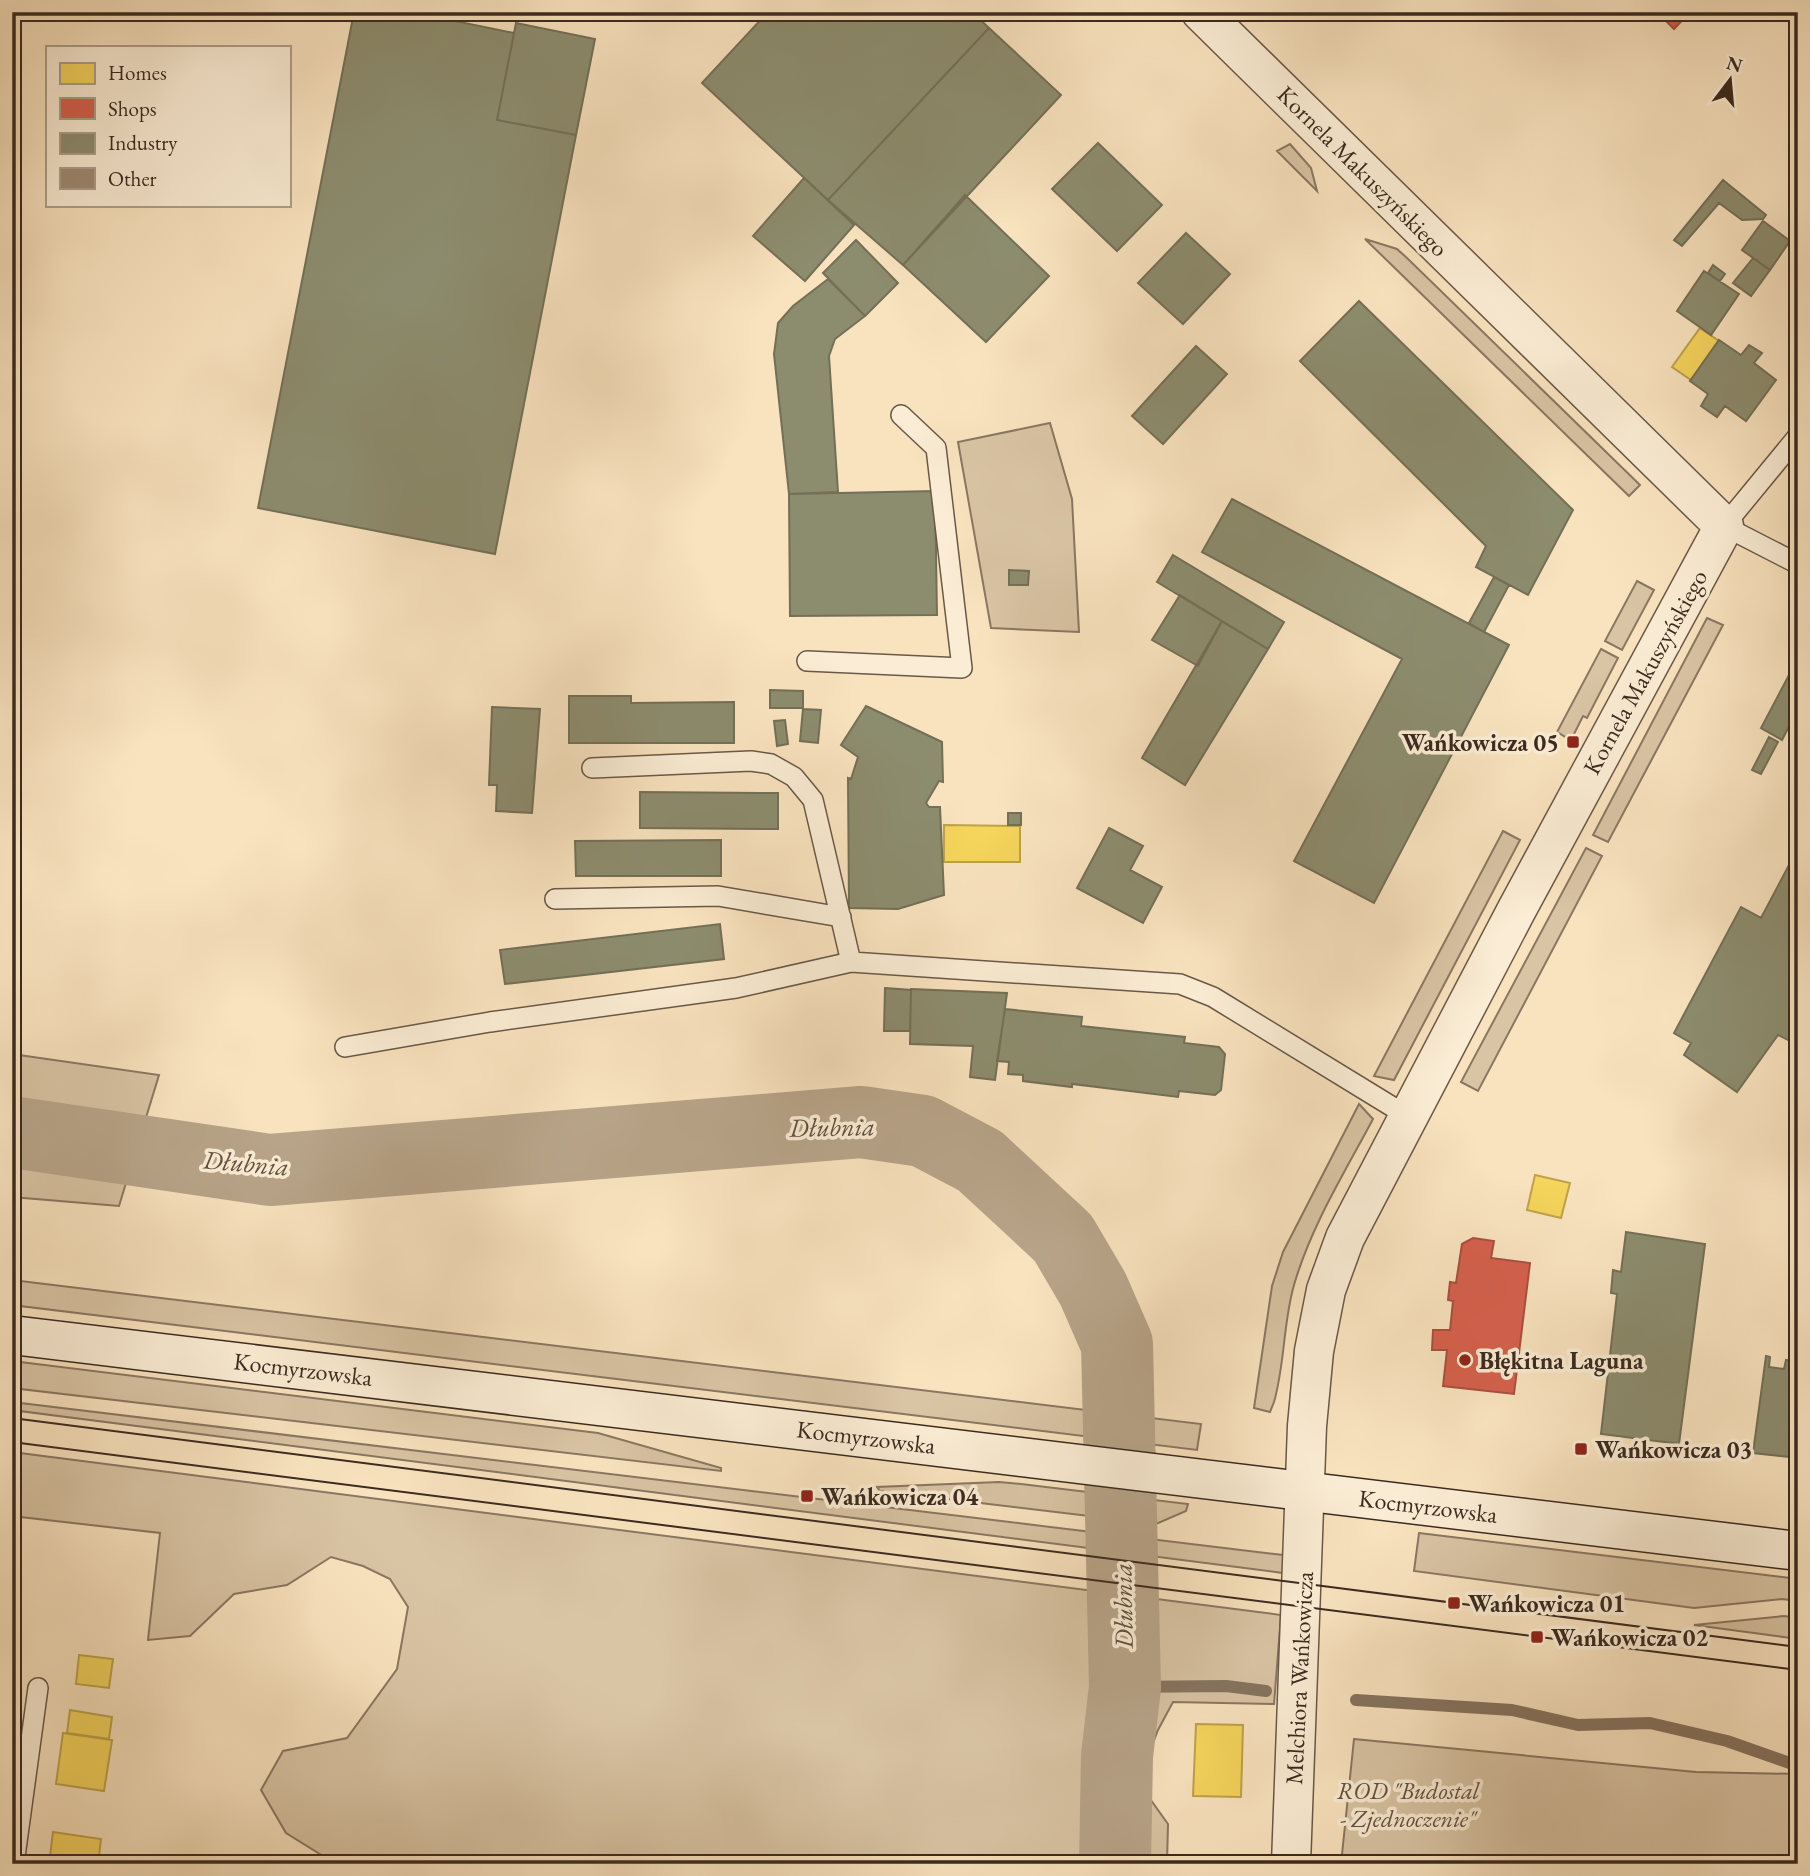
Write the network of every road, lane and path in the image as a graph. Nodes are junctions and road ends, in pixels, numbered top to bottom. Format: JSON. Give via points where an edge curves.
{"nodes":[{"id":1,"x":1201,"y":12,"type":"edge"},
{"id":2,"x":901,"y":415,"type":"dead end"},
{"id":3,"x":1798,"y":436,"type":"edge"},
{"id":4,"x":1724,"y":526,"type":"junction"},
{"id":5,"x":1798,"y":564,"type":"edge"},
{"id":6,"x":807,"y":662,"type":"dead end"},
{"id":7,"x":592,"y":768,"type":"dead end"},
{"id":8,"x":555,"y":899,"type":"dead end"},
{"id":9,"x":841,"y":917,"type":"junction"},
{"id":10,"x":851,"y":961,"type":"junction"},
{"id":11,"x":345,"y":1047,"type":"dead end"},
{"id":12,"x":1409,"y":1116,"type":"junction"},
{"id":13,"x":12,"y":1335,"type":"edge"},
{"id":14,"x":1307,"y":1492,"type":"junction"},
{"id":15,"x":1798,"y":1551,"type":"edge"},
{"id":16,"x":38,"y":1688,"type":"dead end"},
{"id":17,"x":14,"y":1864,"type":"edge"},
{"id":18,"x":1291,"y":1864,"type":"edge"}],
"edges":[{"from":1,"to":4,"type":"street","name":"Kornela Makuszyńskiego"},
{"from":2,"to":6,"type":"lane","via":[[936,448],[961,668]]},
{"from":3,"to":4,"type":"lane"},
{"from":4,"to":5,"type":"lane"},
{"from":4,"to":12,"type":"street","name":"Kornela Makuszyńskiego"},
{"from":7,"to":9,"type":"lane","via":[[751,761],[793,777],[813,800]]},
{"from":8,"to":9,"type":"lane","via":[[718,896]]},
{"from":9,"to":10,"type":"lane"},
{"from":10,"to":11,"type":"lane","via":[[736,988]]},
{"from":10,"to":12,"type":"lane","via":[[1180,984],[1213,997]]},
{"from":12,"to":14,"type":"street","name":"Kornela Makuszyńskiego","via":[[1345,1238],[1326,1290],[1314,1351]]},
{"from":13,"to":14,"type":"street","name":"Kocmyrzowska"},
{"from":14,"to":15,"type":"street","name":"Kocmyrzowska"},
{"from":14,"to":18,"type":"street","name":"Melchiora Wańkowicza"},
{"from":16,"to":17,"type":"lane"}]}
